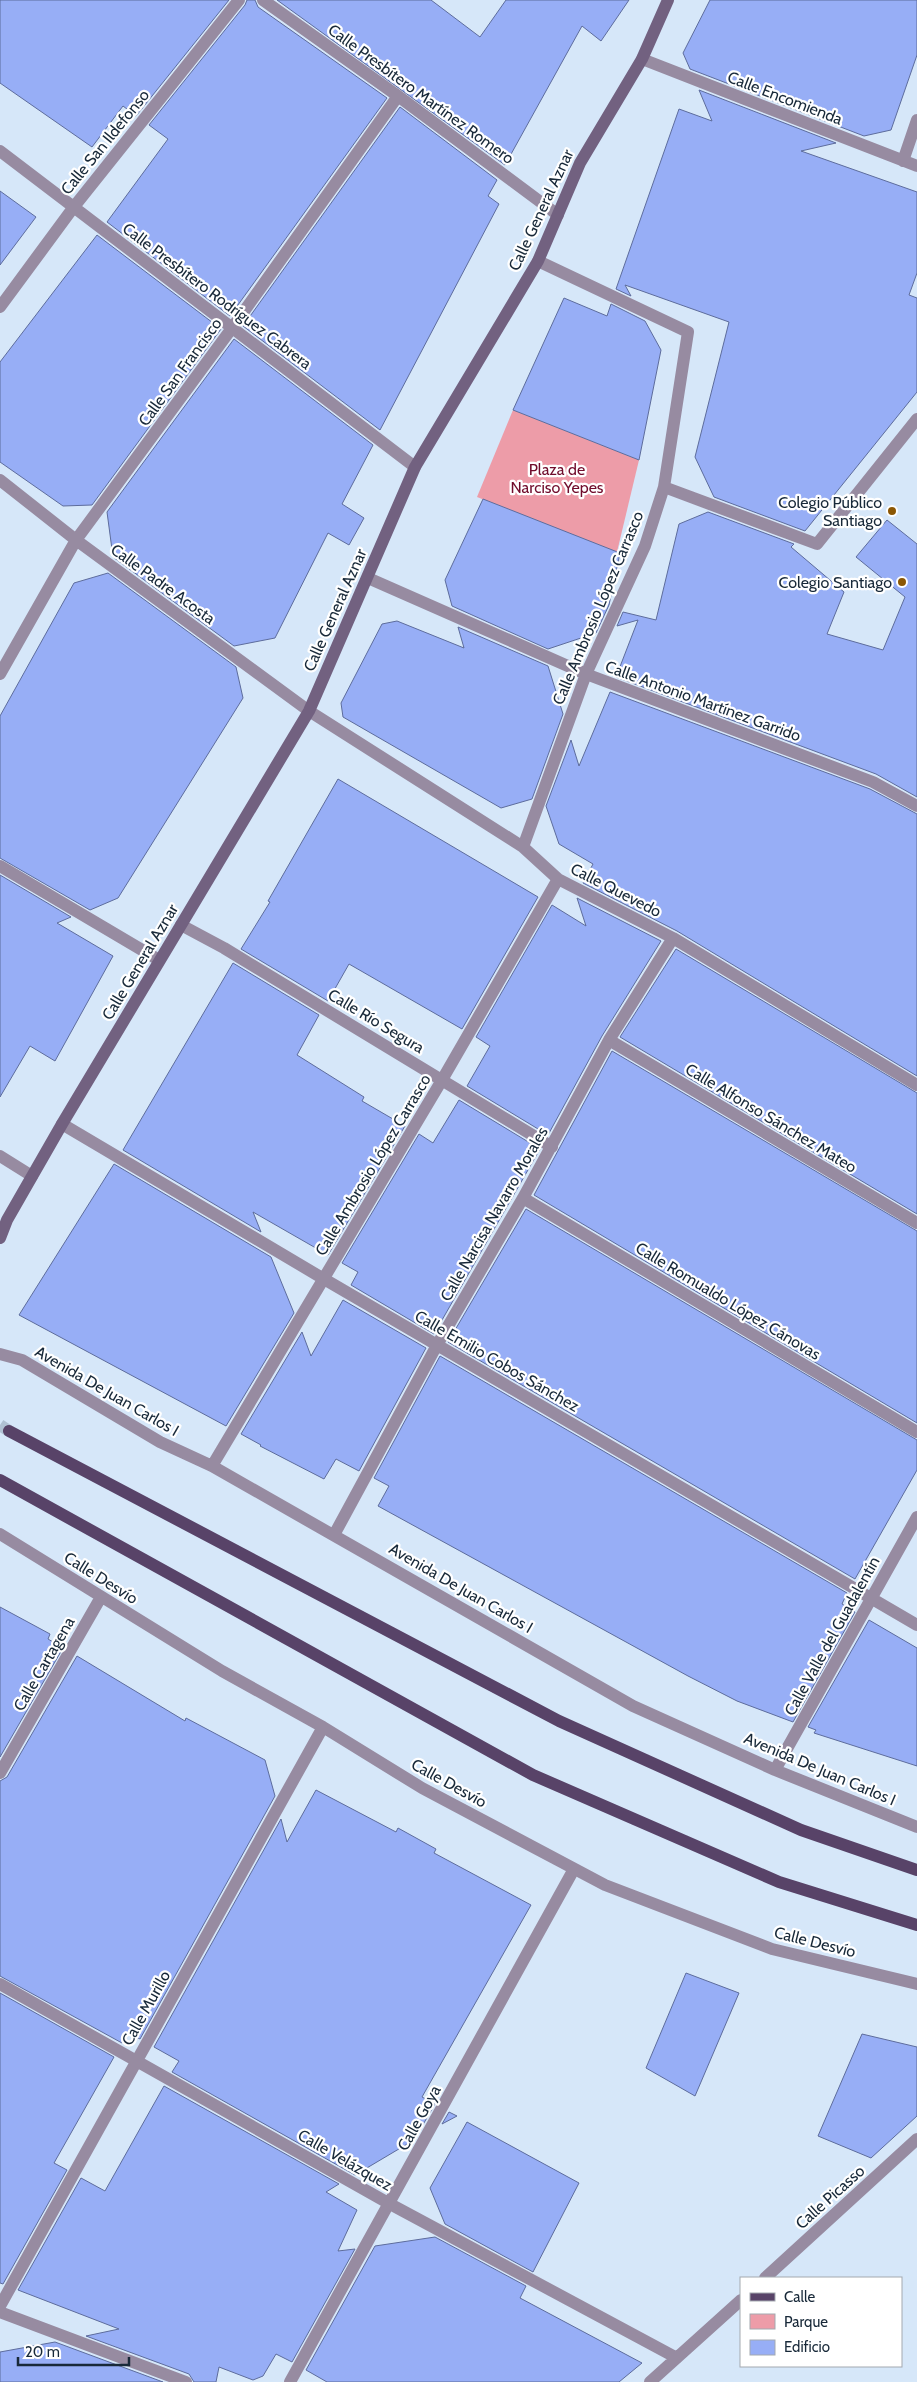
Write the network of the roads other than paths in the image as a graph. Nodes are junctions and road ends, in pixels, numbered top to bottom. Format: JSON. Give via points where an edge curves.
{"nodes":[{"id":1,"x":239,"y":0,"type":"edge"},
{"id":2,"x":263,"y":0,"type":"edge"},
{"id":3,"x":668,"y":0,"type":"edge"},
{"id":4,"x":642,"y":60,"type":"junction"},
{"id":5,"x":398,"y":96,"type":"junction"},
{"id":6,"x":917,"y":120,"type":"edge"},
{"id":7,"x":0,"y":151,"type":"edge"},
{"id":8,"x":903,"y":161,"type":"junction"},
{"id":9,"x":917,"y":166,"type":"edge"},
{"id":10,"x":73,"y":208,"type":"junction"},
{"id":11,"x":558,"y":215,"type":"junction"},
{"id":12,"x":538,"y":261,"type":"junction"},
{"id":13,"x":0,"y":307,"type":"edge"},
{"id":14,"x":232,"y":328,"type":"junction"},
{"id":15,"x":917,"y":419,"type":"edge"},
{"id":16,"x":415,"y":467,"type":"junction"},
{"id":17,"x":0,"y":480,"type":"edge"},
{"id":18,"x":664,"y":487,"type":"junction"},
{"id":19,"x":76,"y":540,"type":"junction"},
{"id":20,"x":368,"y":578,"type":"junction"},
{"id":21,"x":0,"y":674,"type":"edge"},
{"id":22,"x":586,"y":674,"type":"junction"},
{"id":23,"x":309,"y":711,"type":"junction"},
{"id":24,"x":917,"y":806,"type":"edge"},
{"id":25,"x":523,"y":847,"type":"junction"},
{"id":26,"x":0,"y":866,"type":"edge"},
{"id":27,"x":558,"y":879,"type":"junction"},
{"id":28,"x":181,"y":925,"type":"junction"},
{"id":29,"x":673,"y":938,"type":"junction"},
{"id":30,"x":159,"y":960,"type":"junction"},
{"id":31,"x":609,"y":1040,"type":"junction"},
{"id":32,"x":442,"y":1080,"type":"junction"},
{"id":33,"x":917,"y":1085,"type":"edge"},
{"id":34,"x":62,"y":1124,"type":"junction"},
{"id":35,"x":552,"y":1147,"type":"junction"},
{"id":36,"x":0,"y":1156,"type":"edge"},
{"id":37,"x":32,"y":1176,"type":"junction"},
{"id":38,"x":523,"y":1198,"type":"junction"},
{"id":39,"x":3,"y":1223,"type":"edge"},
{"id":40,"x":917,"y":1223,"type":"edge"},
{"id":41,"x":0,"y":1238,"type":"edge"},
{"id":42,"x":324,"y":1279,"type":"junction"},
{"id":43,"x":437,"y":1345,"type":"junction"},
{"id":44,"x":0,"y":1354,"type":"edge"},
{"id":45,"x":9,"y":1431,"type":"tunnel mouth"},
{"id":46,"x":917,"y":1432,"type":"edge"},
{"id":47,"x":212,"y":1466,"type":"junction"},
{"id":48,"x":0,"y":1480,"type":"edge"},
{"id":49,"x":917,"y":1517,"type":"edge"},
{"id":50,"x":0,"y":1534,"type":"edge"},
{"id":51,"x":334,"y":1535,"type":"junction"},
{"id":52,"x":101,"y":1597,"type":"junction"},
{"id":53,"x":873,"y":1598,"type":"junction"},
{"id":54,"x":917,"y":1625,"type":"edge"},
{"id":55,"x":322,"y":1728,"type":"junction"},
{"id":56,"x":775,"y":1770,"type":"junction"},
{"id":57,"x":0,"y":1773,"type":"edge"},
{"id":58,"x":917,"y":1827,"type":"edge"},
{"id":59,"x":574,"y":1870,"type":"junction"},
{"id":60,"x":917,"y":1870,"type":"edge"},
{"id":61,"x":917,"y":1925,"type":"edge"},
{"id":62,"x":0,"y":1984,"type":"edge"},
{"id":63,"x":917,"y":1984,"type":"edge"},
{"id":64,"x":136,"y":2060,"type":"junction"},
{"id":65,"x":917,"y":2139,"type":"edge"},
{"id":66,"x":390,"y":2204,"type":"junction"},
{"id":67,"x":766,"y":2277,"type":"edge"},
{"id":68,"x":740,"y":2301,"type":"edge"},
{"id":69,"x":0,"y":2306,"type":"edge"},
{"id":70,"x":0,"y":2312,"type":"edge"},
{"id":71,"x":677,"y":2358,"type":"junction"},
{"id":72,"x":186,"y":2382,"type":"edge"},
{"id":73,"x":290,"y":2382,"type":"edge"},
{"id":74,"x":650,"y":2382,"type":"edge"}],
"edges":[{"from":1,"to":10,"type":"street","name":"Calle San Ildefonso"},
{"from":2,"to":5,"type":"street","name":"Calle Presbítero Martínez Romero"},
{"from":3,"to":4,"type":"street","name":"Calle General Aznar"},
{"from":4,"to":8,"type":"street","name":"Calle Encomienda"},
{"from":4,"to":11,"type":"street","name":"Calle General Aznar","via":[[580,163]]},
{"from":5,"to":11,"type":"street","name":"Calle Presbítero Martínez Romero"},
{"from":5,"to":14,"type":"street","name":"Calle San Francisco"},
{"from":6,"to":8,"type":"street"},
{"from":7,"to":10,"type":"street","name":"Calle Presbítero Rodríguez Cabrera"},
{"from":8,"to":9,"type":"street","name":"Calle Encomienda"},
{"from":10,"to":13,"type":"street","name":"Calle San Ildefonso"},
{"from":10,"to":14,"type":"street","name":"Calle Presbítero Rodríguez Cabrera"},
{"from":11,"to":12,"type":"street","name":"Calle General Aznar"},
{"from":12,"to":16,"type":"street","name":"Calle General Aznar"},
{"from":12,"to":18,"type":"street","name":"Calle Ambrosio López Carrasco","via":[[688,332]]},
{"from":14,"to":16,"type":"street","name":"Calle Presbítero Rodríguez Cabrera"},
{"from":14,"to":19,"type":"street","name":"Calle San Francisco"},
{"from":15,"to":18,"type":"street","via":[[817,544]]},
{"from":16,"to":20,"type":"street","name":"Calle General Aznar"},
{"from":17,"to":19,"type":"street","name":"Calle Padre Acosta"},
{"from":18,"to":22,"type":"street","name":"Calle Ambrosio López Carrasco","via":[[645,546]]},
{"from":19,"to":21,"type":"street","name":"Calle San Francisco"},
{"from":19,"to":23,"type":"street","name":"Calle Padre Acosta"},
{"from":20,"to":22,"type":"street","name":"Calle Antonio Martínez Garrido"},
{"from":20,"to":23,"type":"street","name":"Calle General Aznar"},
{"from":22,"to":24,"type":"street","name":"Calle Antonio Martínez Garrido","via":[[873,782]]},
{"from":22,"to":25,"type":"street","name":"Calle Ambrosio López Carrasco"},
{"from":23,"to":25,"type":"street","name":"Calle Quevedo"},
{"from":23,"to":28,"type":"street","name":"Calle General Aznar"},
{"from":25,"to":27,"type":"street","name":"Calle Quevedo"},
{"from":26,"to":30,"type":"street"},
{"from":27,"to":29,"type":"street","name":"Calle Quevedo"},
{"from":27,"to":32,"type":"street","name":"Calle Ambrosio López Carrasco"},
{"from":28,"to":30,"type":"street","name":"Calle General Aznar"},
{"from":28,"to":32,"type":"street","name":"Calle Río Segura"},
{"from":29,"to":31,"type":"street","name":"Calle Narcisa Navarro Morales"},
{"from":29,"to":33,"type":"street","name":"Calle Quevedo"},
{"from":30,"to":34,"type":"street","name":"Calle General Aznar"},
{"from":31,"to":35,"type":"street","name":"Calle Narcisa Navarro Morales"},
{"from":31,"to":40,"type":"street","name":"Calle Alfonso Sánchez Mateo"},
{"from":32,"to":35,"type":"street","name":"Calle Río Segura"},
{"from":32,"to":42,"type":"street","name":"Calle Ambrosio López Carrasco"},
{"from":34,"to":37,"type":"street","name":"Calle General Aznar"},
{"from":34,"to":42,"type":"street","name":"Calle Emilio Cobos Sánchez"},
{"from":35,"to":38,"type":"street","name":"Calle Narcisa Navarro Morales"},
{"from":36,"to":37,"type":"street"},
{"from":37,"to":39,"type":"street","name":"Calle General Aznar"},
{"from":38,"to":43,"type":"street","name":"Calle Narcisa Navarro Morales"},
{"from":38,"to":46,"type":"street","name":"Calle Romualdo López Cánovas"},
{"from":39,"to":41,"type":"street","name":"Calle General Aznar"},
{"from":42,"to":43,"type":"street","name":"Calle Emilio Cobos Sánchez"},
{"from":42,"to":47,"type":"street","name":"Calle Ambrosio López Carrasco"},
{"from":43,"to":51,"type":"street","name":"Calle Narcisa Navarro Morales"},
{"from":43,"to":53,"type":"street","name":"Calle Emilio Cobos Sánchez"},
{"from":44,"to":47,"type":"street","name":"Avenida De Juan Carlos I","via":[[22,1360],[160,1442]]},
{"from":45,"to":60,"type":"main road","via":[[559,1722],[801,1830]]},
{"from":47,"to":51,"type":"street","name":"Avenida De Juan Carlos I"},
{"from":48,"to":61,"type":"main road","via":[[533,1775],[779,1882]]},
{"from":49,"to":53,"type":"street","name":"Calle Valle del Guadalentín"},
{"from":50,"to":52,"type":"street","name":"Calle Desvío"},
{"from":51,"to":56,"type":"street","name":"Avenida De Juan Carlos I","via":[[633,1706]]},
{"from":52,"to":55,"type":"street","name":"Calle Desvío"},
{"from":52,"to":57,"type":"street","name":"Calle Cartagena"},
{"from":53,"to":54,"type":"street","name":"Calle Emilio Cobos Sánchez"},
{"from":53,"to":56,"type":"street","name":"Calle Valle del Guadalentín"},
{"from":55,"to":59,"type":"street","name":"Calle Desvío","via":[[422,1788]]},
{"from":55,"to":64,"type":"street","name":"Calle Murillo"},
{"from":56,"to":58,"type":"street","name":"Avenida De Juan Carlos I"},
{"from":59,"to":63,"type":"street","name":"Calle Desvío","via":[[605,1886],[772,1949]]},
{"from":59,"to":66,"type":"street","name":"Calle Goya"},
{"from":62,"to":64,"type":"street","name":"Calle Velázquez"},
{"from":64,"to":66,"type":"street","name":"Calle Velázquez"},
{"from":64,"to":69,"type":"street","name":"Calle Murillo"},
{"from":65,"to":67,"type":"street","name":"Calle Picasso"},
{"from":66,"to":71,"type":"street","name":"Calle Velázquez"},
{"from":66,"to":73,"type":"street","name":"Calle Goya"},
{"from":68,"to":71,"type":"street"},
{"from":70,"to":72,"type":"street"},
{"from":71,"to":74,"type":"street"}]}
